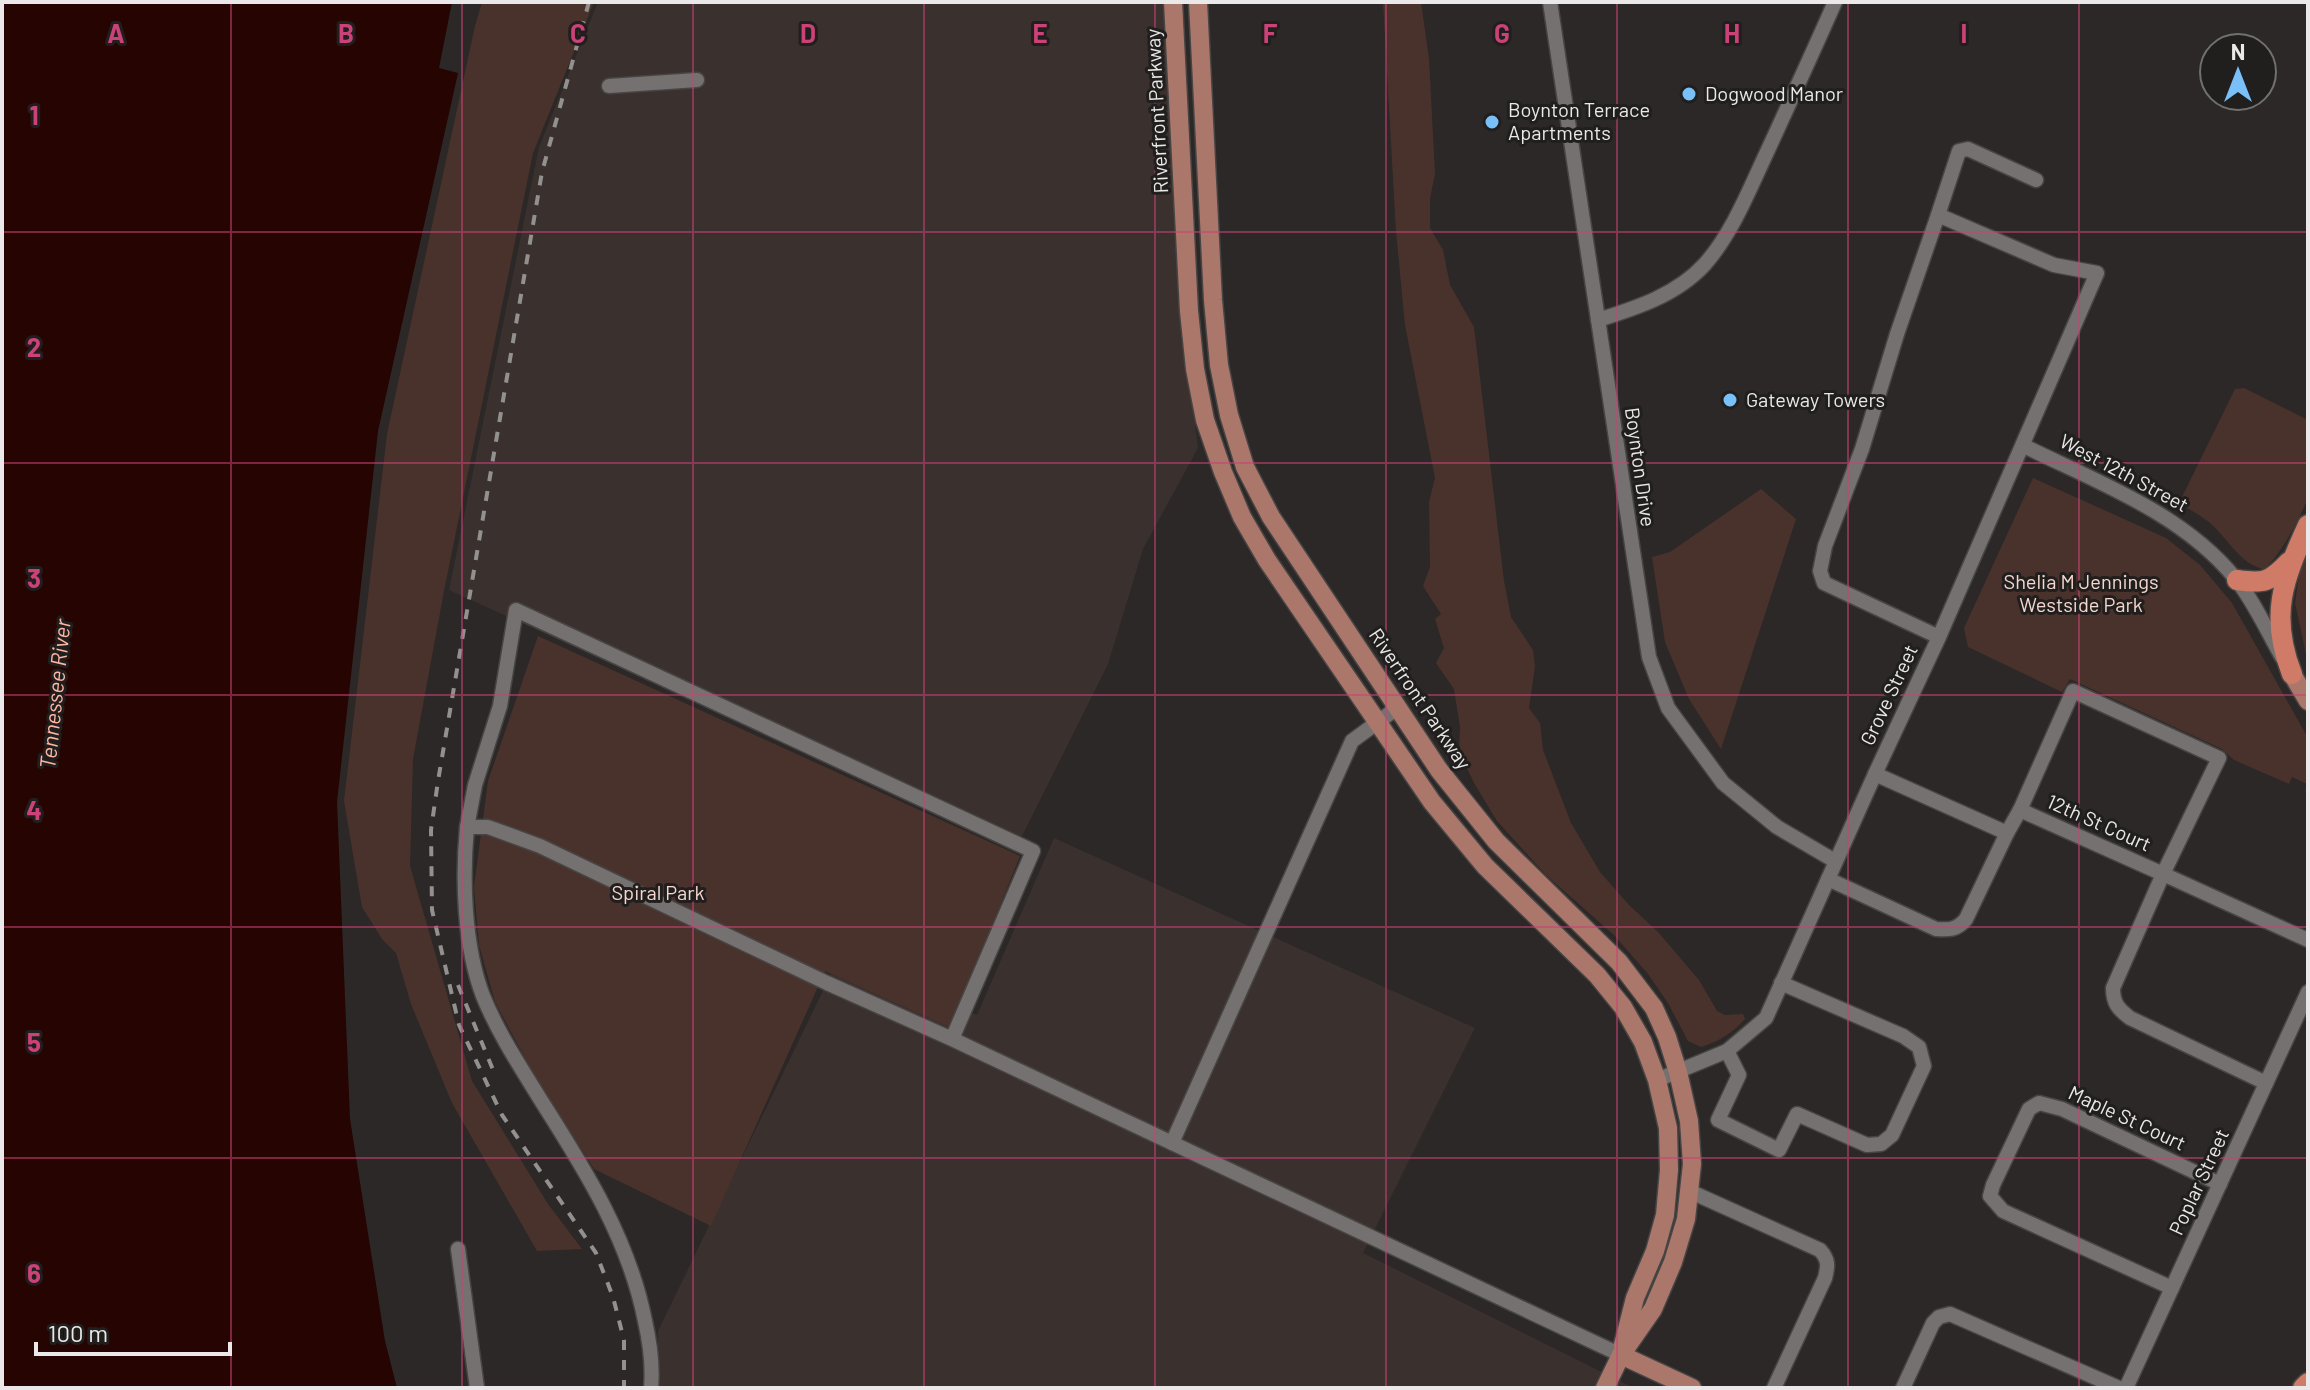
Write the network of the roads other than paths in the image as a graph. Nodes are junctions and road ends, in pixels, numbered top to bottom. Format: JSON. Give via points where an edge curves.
{"nodes":[{"id":1,"x":1173,"y":2,"type":"edge"},
{"id":2,"x":1198,"y":2,"type":"edge"},
{"id":3,"x":1550,"y":2,"type":"edge"},
{"id":4,"x":1835,"y":2,"type":"edge"},
{"id":5,"x":697,"y":80,"type":"dead end"},
{"id":6,"x":609,"y":86,"type":"dead end"},
{"id":7,"x":2036,"y":180,"type":"dead end"},
{"id":8,"x":1938,"y":215,"type":"junction"},
{"id":9,"x":1598,"y":320,"type":"junction"},
{"id":10,"x":2024,"y":446,"type":"junction"},
{"id":11,"x":2308,"y":525,"type":"edge"},
{"id":12,"x":2294,"y":556,"type":"junction"},
{"id":13,"x":2237,"y":580,"type":"junction"},
{"id":14,"x":1939,"y":637,"type":"junction"},
{"id":15,"x":2292,"y":674,"type":"junction"},
{"id":16,"x":2308,"y":701,"type":"edge"},
{"id":17,"x":1397,"y":708,"type":"junction"},
{"id":18,"x":1377,"y":722,"type":"junction"},
{"id":19,"x":1875,"y":774,"type":"junction"},
{"id":20,"x":2020,"y":810,"type":"junction"},
{"id":21,"x":467,"y":827,"type":"junction"},
{"id":22,"x":2007,"y":833,"type":"junction"},
{"id":23,"x":1835,"y":861,"type":"junction"},
{"id":24,"x":2163,"y":874,"type":"junction"},
{"id":25,"x":1828,"y":879,"type":"junction"},
{"id":26,"x":2308,"y":940,"type":"edge"},
{"id":27,"x":1781,"y":983,"type":"junction"},
{"id":28,"x":2308,"y":992,"type":"edge"},
{"id":29,"x":952,"y":1039,"type":"junction"},
{"id":30,"x":1727,"y":1051,"type":"junction"},
{"id":31,"x":1678,"y":1072,"type":"junction"},
{"id":32,"x":1657,"y":1080,"type":"junction"},
{"id":33,"x":2266,"y":1083,"type":"junction"},
{"id":34,"x":1172,"y":1143,"type":"junction"},
{"id":35,"x":2220,"y":1184,"type":"junction"},
{"id":36,"x":1689,"y":1191,"type":"junction"},
{"id":37,"x":458,"y":1249,"type":"dead end"},
{"id":38,"x":2172,"y":1288,"type":"junction"},
{"id":39,"x":1621,"y":1355,"type":"junction"},
{"id":40,"x":2308,"y":1383,"type":"edge"},
{"id":41,"x":477,"y":1388,"type":"edge"},
{"id":42,"x":651,"y":1388,"type":"edge"},
{"id":43,"x":1605,"y":1388,"type":"edge"},
{"id":44,"x":1692,"y":1388,"type":"edge"},
{"id":45,"x":1774,"y":1388,"type":"edge"},
{"id":46,"x":1903,"y":1388,"type":"edge"},
{"id":47,"x":2119,"y":1388,"type":"edge"},
{"id":48,"x":2126,"y":1388,"type":"edge"},
{"id":49,"x":2303,"y":1388,"type":"edge"}],
"edges":[{"from":1,"to":18,"type":"main road","name":"Riverfront Parkway","via":[[1189,311],[1205,420],[1248,528]]},
{"from":2,"to":17,"type":"main road","name":"Riverfront Parkway","via":[[1213,300],[1230,420],[1245,467],[1271,517]]},
{"from":3,"to":9,"type":"street","name":"Boynton Drive"},
{"from":4,"to":9,"type":"street","via":[[1740,210],[1704,266],[1643,306]]},
{"from":5,"to":6,"type":"street"},
{"from":7,"to":8,"type":"street","via":[[1968,149],[1959,151]]},
{"from":8,"to":10,"type":"street","name":"Grove Street","via":[[2054,265],[2097,273]]},
{"from":8,"to":14,"type":"street","via":[[1820,571],[1824,583]]},
{"from":9,"to":23,"type":"street","name":"Boynton Drive","via":[[1649,657],[1668,708],[1723,783],[1777,827]]},
{"from":10,"to":13,"type":"street","name":"West 12th Street","via":[[2174,522]]},
{"from":10,"to":14,"type":"street","name":"Grove Street"},
{"from":11,"to":12,"type":"highway"},
{"from":12,"to":13,"type":"highway","via":[[2276,576],[2259,584]]},
{"from":12,"to":15,"type":"highway","via":[[2284,580],[2279,618]]},
{"from":13,"to":15,"type":"street","name":"West 12th Street"},
{"from":14,"to":19,"type":"street","name":"Grove Street"},
{"from":15,"to":16,"type":"main road","name":"West 12th Street"},
{"from":17,"to":18,"type":"street"},
{"from":17,"to":31,"type":"main road","name":"Riverfront Parkway","via":[[1496,841],[1619,962],[1654,1008]]},
{"from":18,"to":32,"type":"main road","name":"Riverfront Parkway","via":[[1485,866],[1623,1007]]},
{"from":18,"to":34,"type":"street","via":[[1352,741]]},
{"from":19,"to":22,"type":"street"},
{"from":19,"to":23,"type":"street","name":"Grove Street"},
{"from":20,"to":22,"type":"street"},
{"from":20,"to":24,"type":"street","name":"12th St Court"},
{"from":20,"to":24,"type":"street","name":"12th St Court","via":[[2073,691],[2219,758]]},
{"from":21,"to":29,"type":"street","via":[[488,827],[540,846]]},
{"from":21,"to":29,"type":"street","via":[[500,706],[516,610],[1033,851]]},
{"from":21,"to":42,"type":"street","via":[[465,893],[483,994],[625,1249],[648,1337]]},
{"from":22,"to":25,"type":"street","via":[[1966,919],[1948,930]]},
{"from":23,"to":25,"type":"street","name":"Grove Street"},
{"from":24,"to":26,"type":"street"},
{"from":24,"to":33,"type":"street","via":[[2119,973],[2113,999],[2130,1018]]},
{"from":25,"to":27,"type":"street","name":"Grove Street"},
{"from":27,"to":30,"type":"street","name":"Grove Street","via":[[1766,1018]]},
{"from":27,"to":30,"type":"street","via":[[1919,1047],[1924,1066],[1892,1135],[1881,1144],[1867,1145],[1797,1114],[1779,1150],[1718,1120],[1739,1075]]},
{"from":28,"to":33,"type":"street","name":"Poplar Street"},
{"from":29,"to":34,"type":"street"},
{"from":30,"to":31,"type":"street","name":"Grove Street"},
{"from":31,"to":32,"type":"street","name":"Grove Street"},
{"from":31,"to":36,"type":"main road","name":"Riverfront Parkway","via":[[1689,1121]]},
{"from":32,"to":39,"type":"main road","name":"Riverfront Parkway","via":[[1668,1128],[1665,1215]]},
{"from":33,"to":35,"type":"street","name":"Poplar Street"},
{"from":34,"to":39,"type":"street"},
{"from":35,"to":38,"type":"street","name":"Poplar Street"},
{"from":35,"to":38,"type":"street","name":"Maple St Court","via":[[2039,1103],[2029,1109],[1993,1185],[1990,1196],[2003,1211]]},
{"from":36,"to":39,"type":"main road","name":"Riverfront Parkway","via":[[1673,1262],[1653,1309]]},
{"from":36,"to":45,"type":"street","via":[[1827,1257],[1825,1278]]},
{"from":37,"to":41,"type":"street"},
{"from":38,"to":48,"type":"street","name":"Poplar Street"},
{"from":39,"to":43,"type":"main road","name":"Riverfront Parkway"},
{"from":39,"to":44,"type":"main road"},
{"from":40,"to":49,"type":"highway"},
{"from":46,"to":47,"type":"street","via":[[1933,1323],[1950,1314]]}]}
